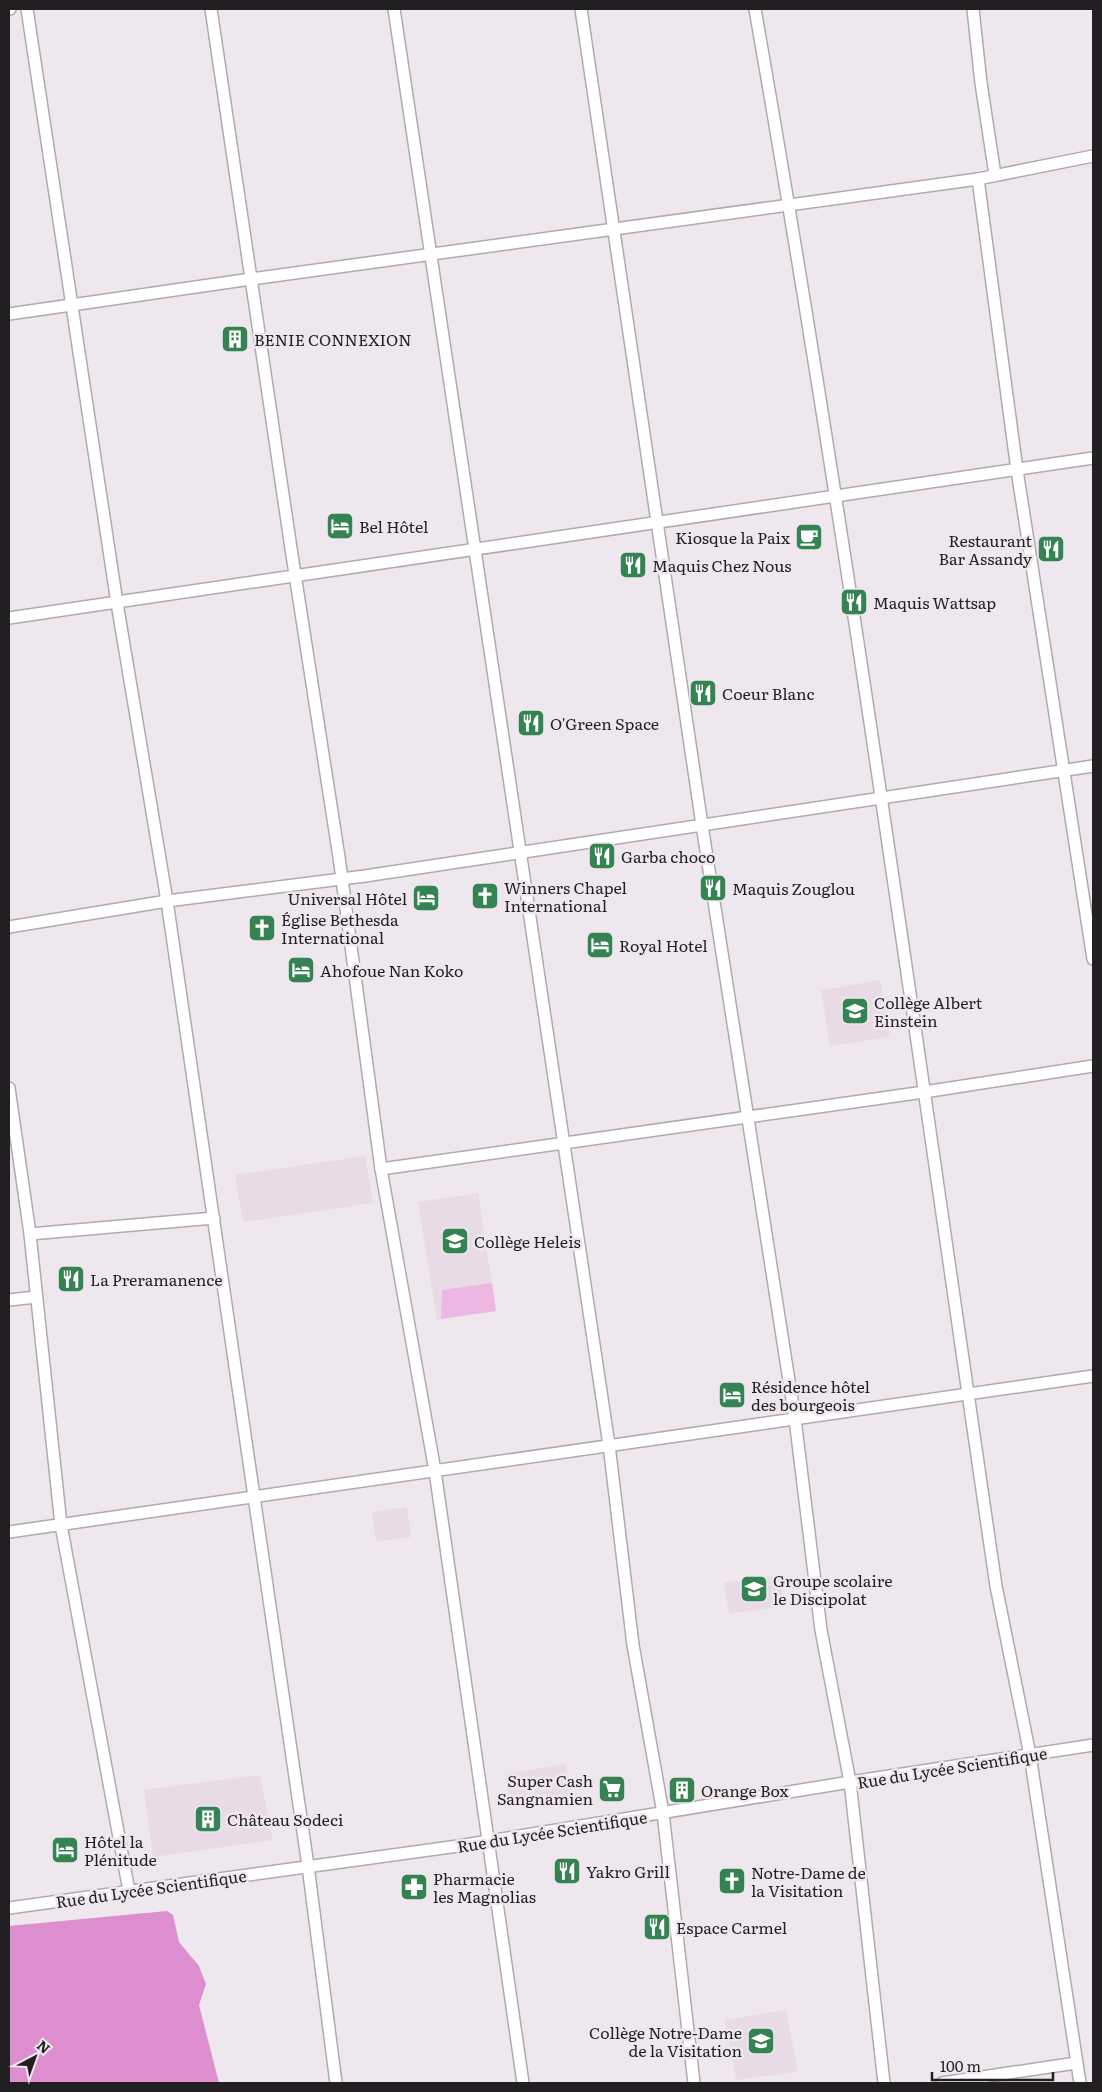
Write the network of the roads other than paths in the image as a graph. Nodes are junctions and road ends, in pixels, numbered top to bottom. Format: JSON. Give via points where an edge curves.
{"nodes":[{"id":1,"x":28,"y":9,"type":"edge"},
{"id":2,"x":211,"y":9,"type":"edge"},
{"id":3,"x":394,"y":9,"type":"edge"},
{"id":4,"x":581,"y":9,"type":"edge"},
{"id":5,"x":755,"y":9,"type":"edge"},
{"id":6,"x":973,"y":9,"type":"edge"},
{"id":7,"x":1093,"y":156,"type":"edge"},
{"id":8,"x":996,"y":175,"type":"junction"},
{"id":9,"x":978,"y":180,"type":"junction"},
{"id":10,"x":790,"y":206,"type":"junction"},
{"id":11,"x":614,"y":231,"type":"junction"},
{"id":12,"x":431,"y":255,"type":"junction"},
{"id":13,"x":251,"y":279,"type":"junction"},
{"id":14,"x":72,"y":304,"type":"junction"},
{"id":15,"x":9,"y":314,"type":"edge"},
{"id":16,"x":1093,"y":458,"type":"edge"},
{"id":17,"x":1017,"y":470,"type":"junction"},
{"id":18,"x":836,"y":497,"type":"junction"},
{"id":19,"x":657,"y":522,"type":"junction"},
{"id":20,"x":476,"y":550,"type":"junction"},
{"id":21,"x":296,"y":577,"type":"junction"},
{"id":22,"x":117,"y":603,"type":"junction"},
{"id":23,"x":9,"y":618,"type":"edge"},
{"id":24,"x":1093,"y":766,"type":"edge"},
{"id":25,"x":1064,"y":770,"type":"junction"},
{"id":26,"x":880,"y":797,"type":"junction"},
{"id":27,"x":702,"y":825,"type":"junction"},
{"id":28,"x":520,"y":852,"type":"junction"},
{"id":29,"x":342,"y":878,"type":"junction"},
{"id":30,"x":167,"y":901,"type":"junction"},
{"id":31,"x":9,"y":927,"type":"edge"},
{"id":32,"x":1093,"y":959,"type":"edge"},
{"id":33,"x":1093,"y":1066,"type":"edge"},
{"id":34,"x":9,"y":1088,"type":"edge"},
{"id":35,"x":924,"y":1092,"type":"junction"},
{"id":36,"x":748,"y":1118,"type":"junction"},
{"id":37,"x":564,"y":1144,"type":"junction"},
{"id":38,"x":381,"y":1169,"type":"junction"},
{"id":39,"x":214,"y":1218,"type":"junction"},
{"id":40,"x":30,"y":1234,"type":"junction"},
{"id":41,"x":36,"y":1297,"type":"junction"},
{"id":42,"x":9,"y":1300,"type":"edge"},
{"id":43,"x":1093,"y":1376,"type":"edge"},
{"id":44,"x":968,"y":1394,"type":"junction"},
{"id":45,"x":795,"y":1419,"type":"junction"},
{"id":46,"x":609,"y":1446,"type":"junction"},
{"id":47,"x":435,"y":1471,"type":"junction"},
{"id":48,"x":254,"y":1497,"type":"junction"},
{"id":49,"x":61,"y":1525,"type":"junction"},
{"id":50,"x":9,"y":1532,"type":"edge"},
{"id":51,"x":1093,"y":1745,"type":"edge"},
{"id":52,"x":1030,"y":1756,"type":"junction"},
{"id":53,"x":850,"y":1782,"type":"junction"},
{"id":54,"x":663,"y":1813,"type":"junction"},
{"id":55,"x":487,"y":1842,"type":"junction"},
{"id":56,"x":308,"y":1866,"type":"junction"},
{"id":57,"x":129,"y":1891,"type":"junction"},
{"id":58,"x":9,"y":1908,"type":"edge"},
{"id":59,"x":1076,"y":2063,"type":"junction"},
{"id":60,"x":336,"y":2083,"type":"edge"},
{"id":61,"x":523,"y":2083,"type":"edge"},
{"id":62,"x":694,"y":2083,"type":"edge"},
{"id":63,"x":884,"y":2083,"type":"edge"},
{"id":64,"x":942,"y":2083,"type":"edge"},
{"id":65,"x":1080,"y":2083,"type":"edge"}],
"edges":[{"from":1,"to":14,"type":"street"},
{"from":2,"to":13,"type":"street"},
{"from":3,"to":12,"type":"street"},
{"from":4,"to":11,"type":"street"},
{"from":5,"to":10,"type":"street"},
{"from":6,"to":8,"type":"street"},
{"from":7,"to":8,"type":"street"},
{"from":8,"to":9,"type":"street"},
{"from":9,"to":10,"type":"street"},
{"from":9,"to":17,"type":"street"},
{"from":10,"to":11,"type":"street"},
{"from":10,"to":18,"type":"street"},
{"from":11,"to":12,"type":"street"},
{"from":11,"to":19,"type":"street"},
{"from":12,"to":13,"type":"street"},
{"from":12,"to":20,"type":"street"},
{"from":13,"to":14,"type":"street"},
{"from":13,"to":21,"type":"street"},
{"from":14,"to":15,"type":"street"},
{"from":14,"to":22,"type":"street"},
{"from":16,"to":17,"type":"street"},
{"from":17,"to":18,"type":"street"},
{"from":17,"to":25,"type":"street"},
{"from":18,"to":19,"type":"street"},
{"from":18,"to":26,"type":"street"},
{"from":19,"to":20,"type":"street"},
{"from":19,"to":27,"type":"street"},
{"from":20,"to":21,"type":"street"},
{"from":20,"to":28,"type":"street"},
{"from":21,"to":22,"type":"street"},
{"from":21,"to":29,"type":"street"},
{"from":22,"to":23,"type":"street"},
{"from":22,"to":30,"type":"street"},
{"from":24,"to":25,"type":"street"},
{"from":25,"to":26,"type":"street"},
{"from":25,"to":32,"type":"street"},
{"from":26,"to":27,"type":"street"},
{"from":26,"to":35,"type":"street"},
{"from":27,"to":28,"type":"street"},
{"from":27,"to":36,"type":"street"},
{"from":28,"to":29,"type":"street"},
{"from":28,"to":37,"type":"street"},
{"from":29,"to":30,"type":"street"},
{"from":29,"to":38,"type":"street"},
{"from":30,"to":31,"type":"street"},
{"from":30,"to":39,"type":"street"},
{"from":33,"to":35,"type":"street"},
{"from":34,"to":40,"type":"street"},
{"from":35,"to":36,"type":"street"},
{"from":35,"to":44,"type":"street"},
{"from":36,"to":37,"type":"street"},
{"from":36,"to":45,"type":"street"},
{"from":37,"to":38,"type":"street"},
{"from":37,"to":46,"type":"street"},
{"from":38,"to":47,"type":"street"},
{"from":39,"to":40,"type":"street"},
{"from":39,"to":48,"type":"street"},
{"from":40,"to":41,"type":"street"},
{"from":41,"to":42,"type":"street"},
{"from":41,"to":49,"type":"street"},
{"from":43,"to":44,"type":"street"},
{"from":44,"to":45,"type":"street"},
{"from":44,"to":52,"type":"street","via":[[996,1586]]},
{"from":45,"to":46,"type":"street"},
{"from":45,"to":53,"type":"street","via":[[821,1630]]},
{"from":46,"to":47,"type":"street"},
{"from":46,"to":54,"type":"street","via":[[633,1644]]},
{"from":47,"to":48,"type":"street"},
{"from":47,"to":55,"type":"street"},
{"from":48,"to":49,"type":"street"},
{"from":48,"to":56,"type":"street"},
{"from":49,"to":50,"type":"street"},
{"from":49,"to":57,"type":"street"},
{"from":51,"to":52,"type":"street","name":"Rue du Lycée Scientifique"},
{"from":52,"to":53,"type":"street","name":"Rue du Lycée Scientifique"},
{"from":52,"to":59,"type":"street"},
{"from":53,"to":54,"type":"street","name":"Rue du Lycée Scientifique"},
{"from":53,"to":63,"type":"street"},
{"from":54,"to":55,"type":"street","name":"Rue du Lycée Scientifique"},
{"from":54,"to":62,"type":"street"},
{"from":55,"to":56,"type":"street","name":"Rue du Lycée Scientifique"},
{"from":55,"to":61,"type":"street"},
{"from":56,"to":57,"type":"street","name":"Rue du Lycée Scientifique"},
{"from":56,"to":60,"type":"street"},
{"from":57,"to":58,"type":"street","name":"Rue du Lycée Scientifique"},
{"from":59,"to":64,"type":"street"},
{"from":59,"to":65,"type":"street"}]}
